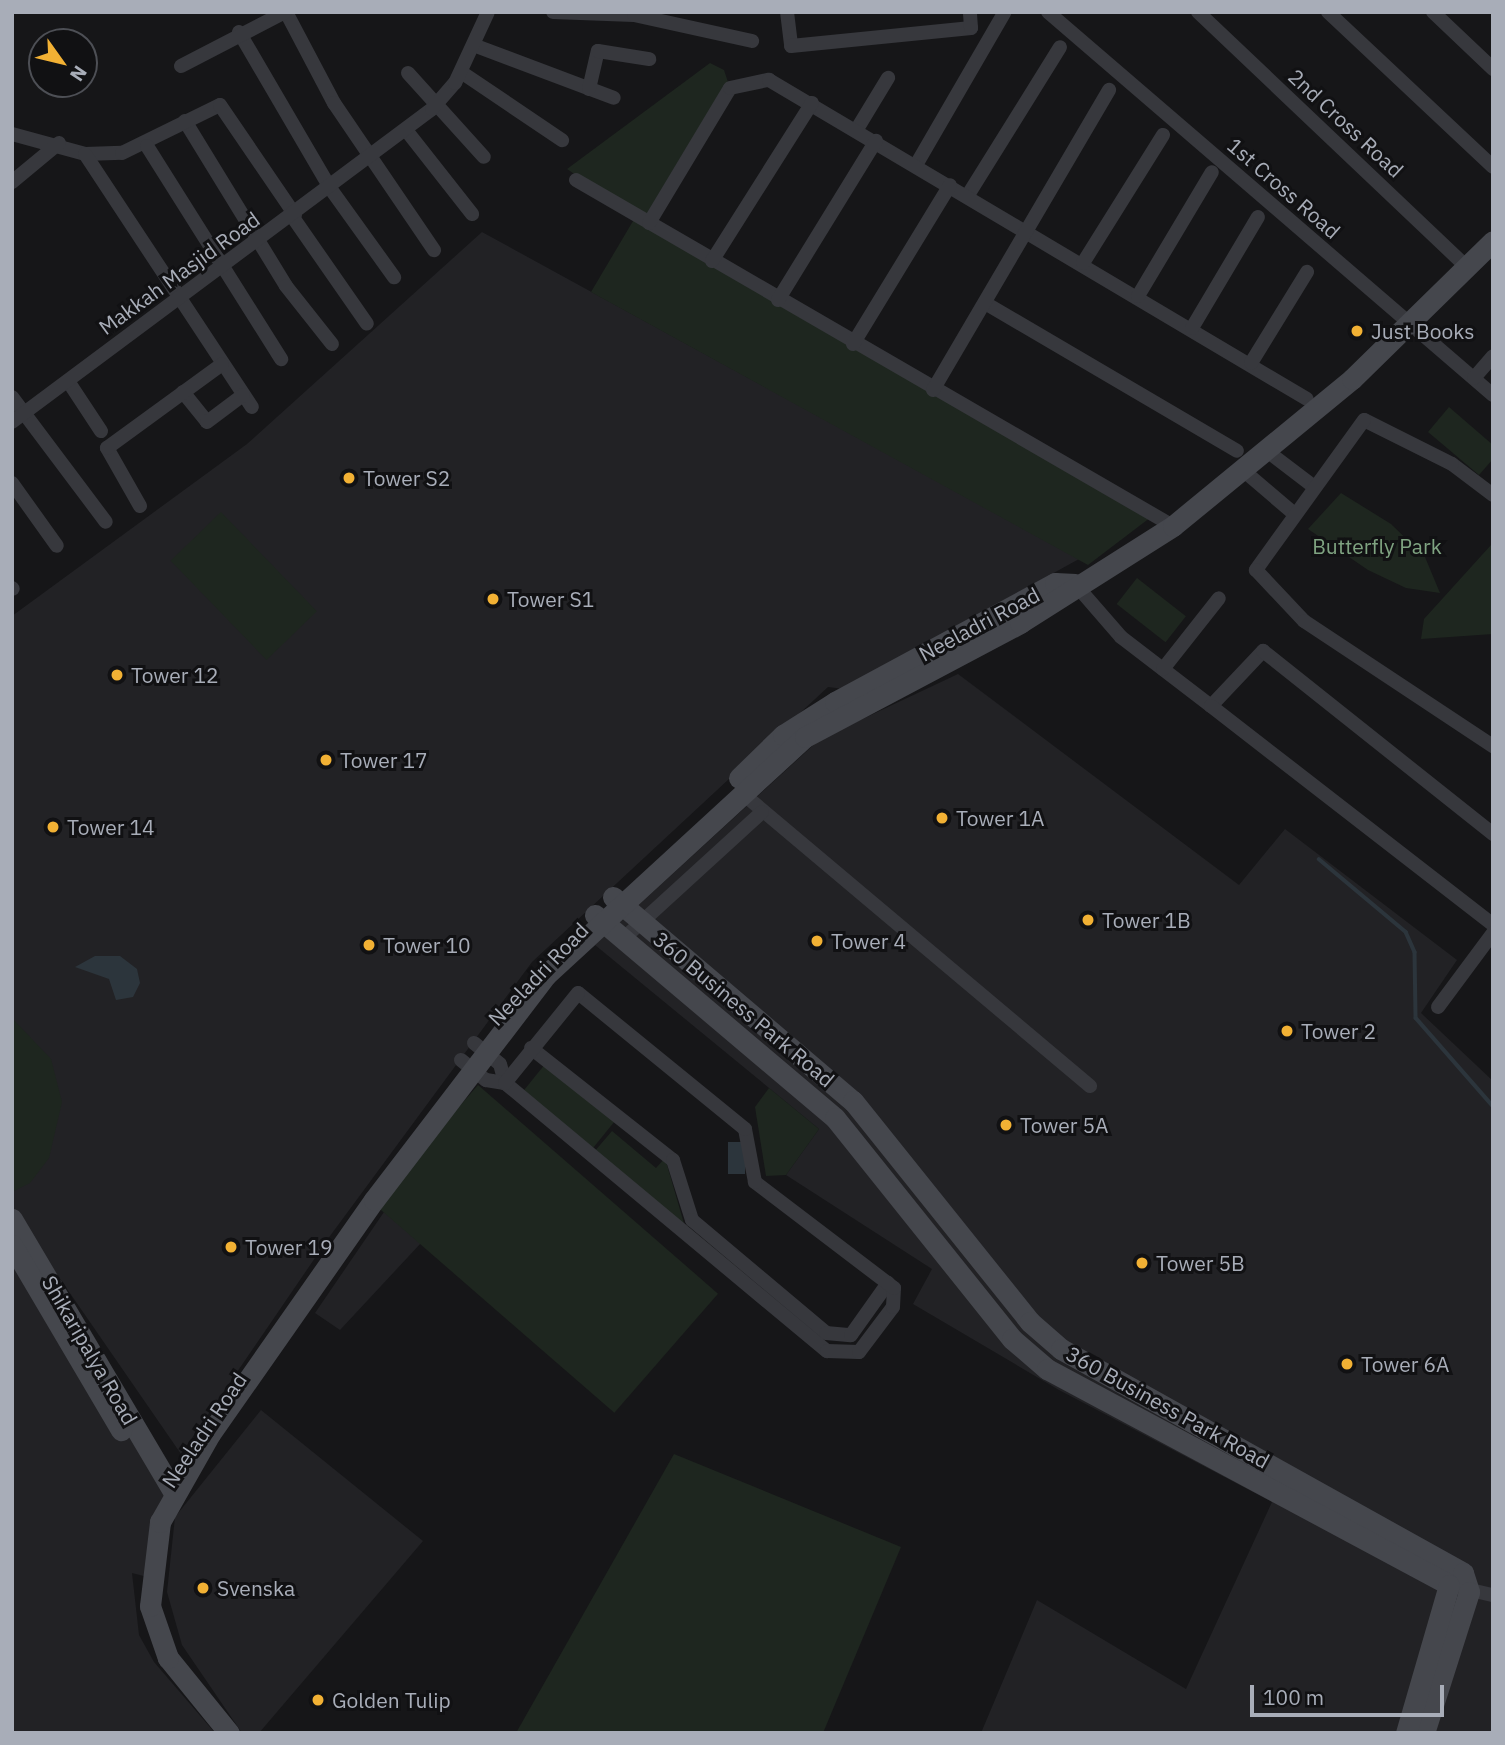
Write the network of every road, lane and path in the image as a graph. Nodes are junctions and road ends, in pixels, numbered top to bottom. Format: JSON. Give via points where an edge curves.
{"nodes":[{"id":1,"x":285,"y":12,"type":"edge"},
{"id":2,"x":488,"y":12,"type":"edge"},
{"id":3,"x":553,"y":12,"type":"edge"},
{"id":4,"x":787,"y":12,"type":"edge"},
{"id":5,"x":970,"y":12,"type":"edge"},
{"id":6,"x":1048,"y":12,"type":"edge"},
{"id":7,"x":1198,"y":12,"type":"edge"},
{"id":8,"x":1328,"y":12,"type":"edge"},
{"id":9,"x":1433,"y":12,"type":"edge"},
{"id":10,"x":1004,"y":13,"type":"edge"},
{"id":11,"x":239,"y":33,"type":"junction"},
{"id":12,"x":752,"y":41,"type":"dead end"},
{"id":13,"x":476,"y":46,"type":"junction"},
{"id":14,"x":1060,"y":47,"type":"dead end"},
{"id":15,"x":649,"y":59,"type":"dead end"},
{"id":16,"x":181,"y":66,"type":"dead end"},
{"id":17,"x":1493,"y":69,"type":"edge"},
{"id":18,"x":461,"y":72,"type":"junction"},
{"id":19,"x":408,"y":73,"type":"dead end"},
{"id":20,"x":888,"y":78,"type":"dead end"},
{"id":21,"x":590,"y":89,"type":"junction"},
{"id":22,"x":1109,"y":90,"type":"dead end"},
{"id":23,"x":614,"y":98,"type":"dead end"},
{"id":24,"x":812,"y":103,"type":"junction"},
{"id":25,"x":435,"y":107,"type":"junction"},
{"id":26,"x":185,"y":121,"type":"junction"},
{"id":27,"x":406,"y":130,"type":"junction"},
{"id":28,"x":857,"y":130,"type":"junction"},
{"id":29,"x":12,"y":134,"type":"edge"},
{"id":30,"x":1163,"y":135,"type":"dead end"},
{"id":31,"x":562,"y":140,"type":"dead end"},
{"id":32,"x":876,"y":141,"type":"junction"},
{"id":33,"x":59,"y":144,"type":"junction"},
{"id":34,"x":147,"y":146,"type":"junction"},
{"id":35,"x":85,"y":154,"type":"junction"},
{"id":36,"x":485,"y":157,"type":"dead end"},
{"id":37,"x":371,"y":159,"type":"junction"},
{"id":38,"x":916,"y":164,"type":"junction"},
{"id":39,"x":1493,"y":167,"type":"edge"},
{"id":40,"x":1212,"y":172,"type":"dead end"},
{"id":41,"x":576,"y":180,"type":"dead end"},
{"id":42,"x":12,"y":182,"type":"edge"},
{"id":43,"x":950,"y":185,"type":"junction"},
{"id":44,"x":330,"y":188,"type":"junction"},
{"id":45,"x":968,"y":195,"type":"junction"},
{"id":46,"x":472,"y":214,"type":"dead end"},
{"id":47,"x":294,"y":216,"type":"junction"},
{"id":48,"x":1258,"y":217,"type":"dead end"},
{"id":49,"x":649,"y":223,"type":"junction"},
{"id":50,"x":1028,"y":231,"type":"junction"},
{"id":51,"x":1493,"y":240,"type":"edge"},
{"id":52,"x":258,"y":241,"type":"junction"},
{"id":53,"x":434,"y":250,"type":"dead end"},
{"id":54,"x":712,"y":261,"type":"junction"},
{"id":55,"x":1083,"y":264,"type":"junction"},
{"id":56,"x":1465,"y":265,"type":"junction"},
{"id":57,"x":220,"y":269,"type":"junction"},
{"id":58,"x":1307,"y":272,"type":"dead end"},
{"id":59,"x":394,"y":277,"type":"dead end"},
{"id":60,"x":1138,"y":296,"type":"junction"},
{"id":61,"x":178,"y":300,"type":"junction"},
{"id":62,"x":778,"y":300,"type":"junction"},
{"id":63,"x":985,"y":303,"type":"junction"},
{"id":64,"x":1405,"y":321,"type":"junction"},
{"id":65,"x":366,"y":324,"type":"dead end"},
{"id":66,"x":1192,"y":328,"type":"junction"},
{"id":67,"x":332,"y":344,"type":"dead end"},
{"id":68,"x":853,"y":344,"type":"junction"},
{"id":69,"x":1493,"y":356,"type":"edge"},
{"id":70,"x":281,"y":359,"type":"dead end"},
{"id":71,"x":1251,"y":363,"type":"junction"},
{"id":72,"x":222,"y":364,"type":"junction"},
{"id":73,"x":1474,"y":378,"type":"junction"},
{"id":74,"x":68,"y":381,"type":"junction"},
{"id":75,"x":933,"y":390,"type":"junction"},
{"id":76,"x":183,"y":392,"type":"junction"},
{"id":77,"x":1493,"y":395,"type":"edge"},
{"id":78,"x":12,"y":397,"type":"edge"},
{"id":79,"x":1307,"y":399,"type":"dead end"},
{"id":80,"x":18,"y":418,"type":"edge"},
{"id":81,"x":102,"y":431,"type":"dead end"},
{"id":82,"x":1267,"y":451,"type":"junction"},
{"id":83,"x":1241,"y":461,"type":"junction"},
{"id":84,"x":12,"y":483,"type":"edge"},
{"id":85,"x":1313,"y":486,"type":"junction"},
{"id":86,"x":1493,"y":495,"type":"edge"},
{"id":87,"x":141,"y":506,"type":"dead end"},
{"id":88,"x":1292,"y":512,"type":"junction"},
{"id":89,"x":106,"y":522,"type":"dead end"},
{"id":90,"x":1173,"y":526,"type":"junction"},
{"id":91,"x":58,"y":546,"type":"dead end"},
{"id":92,"x":1075,"y":584,"type":"junction"},
{"id":93,"x":1219,"y":598,"type":"dead end"},
{"id":94,"x":962,"y":642,"type":"junction"},
{"id":95,"x":1163,"y":669,"type":"junction"},
{"id":96,"x":1212,"y":706,"type":"junction"},
{"id":97,"x":1493,"y":746,"type":"edge"},
{"id":98,"x":742,"y":793,"type":"junction"},
{"id":99,"x":762,"y":812,"type":"junction"},
{"id":100,"x":1493,"y":834,"type":"edge"},
{"id":101,"x":617,"y":900,"type":"junction"},
{"id":102,"x":598,"y":918,"type":"junction"},
{"id":103,"x":642,"y":922,"type":"junction"},
{"id":104,"x":1493,"y":925,"type":"edge"},
{"id":105,"x":1493,"y":933,"type":"edge"},
{"id":106,"x":623,"y":939,"type":"junction"},
{"id":107,"x":1437,"y":1007,"type":"dead end"},
{"id":108,"x":531,"y":1048,"type":"junction"},
{"id":109,"x":472,"y":1055,"type":"junction"},
{"id":110,"x":505,"y":1083,"type":"junction"},
{"id":111,"x":1090,"y":1086,"type":"dead end"},
{"id":112,"x":12,"y":1219,"type":"edge"},
{"id":113,"x":12,"y":1245,"type":"edge"},
{"id":114,"x":888,"y":1283,"type":"junction"},
{"id":115,"x":169,"y":1492,"type":"junction"},
{"id":116,"x":1460,"y":1588,"type":"junction"},
{"id":117,"x":1493,"y":1595,"type":"edge"},
{"id":118,"x":229,"y":1733,"type":"edge"},
{"id":119,"x":1406,"y":1733,"type":"edge"},
{"id":120,"x":1424,"y":1733,"type":"edge"}],
"edges":[{"from":1,"to":11,"type":"street"},
{"from":1,"to":37,"type":"street"},
{"from":2,"to":13,"type":"street","name":"Makkah Masjid Road"},
{"from":3,"to":12,"type":"street","via":[[634,15]]},
{"from":4,"to":5,"type":"street","via":[[790,46],[971,29]]},
{"from":6,"to":64,"type":"street","name":"1st Cross Road"},
{"from":7,"to":56,"type":"street","name":"2nd Cross Road"},
{"from":8,"to":39,"type":"street"},
{"from":9,"to":17,"type":"street"},
{"from":10,"to":38,"type":"street"},
{"from":11,"to":16,"type":"street"},
{"from":11,"to":44,"type":"street"},
{"from":13,"to":18,"type":"street","name":"Makkah Masjid Road"},
{"from":13,"to":21,"type":"street"},
{"from":14,"to":45,"type":"street"},
{"from":15,"to":21,"type":"street","via":[[598,51]]},
{"from":18,"to":25,"type":"street","name":"Makkah Masjid Road"},
{"from":18,"to":31,"type":"street"},
{"from":19,"to":25,"type":"street"},
{"from":20,"to":28,"type":"street"},
{"from":21,"to":23,"type":"street"},
{"from":22,"to":50,"type":"street"},
{"from":24,"to":28,"type":"street"},
{"from":24,"to":49,"type":"street","via":[[769,80],[730,88]]},
{"from":24,"to":54,"type":"street"},
{"from":25,"to":27,"type":"street","name":"Makkah Masjid Road"},
{"from":25,"to":36,"type":"street"},
{"from":26,"to":34,"type":"street"},
{"from":26,"to":47,"type":"street","via":[[212,105],[228,110]]},
{"from":26,"to":52,"type":"street"},
{"from":27,"to":37,"type":"street","name":"Makkah Masjid Road"},
{"from":27,"to":46,"type":"street"},
{"from":28,"to":32,"type":"street"},
{"from":29,"to":33,"type":"street"},
{"from":30,"to":55,"type":"street"},
{"from":32,"to":38,"type":"street"},
{"from":32,"to":62,"type":"street"},
{"from":33,"to":35,"type":"street"},
{"from":33,"to":42,"type":"street"},
{"from":34,"to":35,"type":"street"},
{"from":34,"to":57,"type":"street"},
{"from":35,"to":61,"type":"street"},
{"from":37,"to":44,"type":"street","name":"Makkah Masjid Road"},
{"from":37,"to":53,"type":"street"},
{"from":38,"to":43,"type":"street"},
{"from":40,"to":60,"type":"street"},
{"from":41,"to":49,"type":"street"},
{"from":43,"to":45,"type":"street"},
{"from":43,"to":68,"type":"street"},
{"from":44,"to":47,"type":"street","name":"Makkah Masjid Road"},
{"from":44,"to":59,"type":"street"},
{"from":45,"to":50,"type":"street"},
{"from":47,"to":52,"type":"street","name":"Makkah Masjid Road"},
{"from":47,"to":65,"type":"street"},
{"from":48,"to":66,"type":"street"},
{"from":49,"to":54,"type":"street"},
{"from":50,"to":55,"type":"street"},
{"from":50,"to":63,"type":"street"},
{"from":51,"to":56,"type":"main road","name":"Neeladri Road"},
{"from":52,"to":57,"type":"street","name":"Makkah Masjid Road"},
{"from":52,"to":67,"type":"street"},
{"from":54,"to":62,"type":"street"},
{"from":55,"to":60,"type":"street"},
{"from":56,"to":64,"type":"main road","name":"Neeladri Road"},
{"from":57,"to":61,"type":"street","name":"Makkah Masjid Road"},
{"from":57,"to":70,"type":"street"},
{"from":58,"to":71,"type":"street"},
{"from":60,"to":66,"type":"street"},
{"from":61,"to":72,"type":"street"},
{"from":61,"to":74,"type":"street","name":"Makkah Masjid Road"},
{"from":62,"to":68,"type":"street"},
{"from":63,"to":75,"type":"street"},
{"from":63,"to":83,"type":"street"},
{"from":64,"to":73,"type":"street","name":"1st Cross Road"},
{"from":64,"to":82,"type":"main road","name":"Neeladri Road","via":[[1352,379]]},
{"from":66,"to":71,"type":"street"},
{"from":68,"to":75,"type":"street"},
{"from":69,"to":73,"type":"street"},
{"from":71,"to":79,"type":"street"},
{"from":72,"to":76,"type":"street"},
{"from":72,"to":76,"type":"street","via":[[247,401],[207,422]]},
{"from":73,"to":77,"type":"street","name":"1st Cross Road"},
{"from":74,"to":80,"type":"street","name":"Makkah Masjid Road"},
{"from":74,"to":81,"type":"street"},
{"from":75,"to":90,"type":"street"},
{"from":76,"to":87,"type":"street","via":[[107,448]]},
{"from":78,"to":80,"type":"street"},
{"from":80,"to":89,"type":"street"},
{"from":82,"to":83,"type":"main road","name":"Neeladri Road"},
{"from":82,"to":85,"type":"street"},
{"from":83,"to":88,"type":"street"},
{"from":83,"to":90,"type":"main road","name":"Neeladri Road"},
{"from":84,"to":91,"type":"street"},
{"from":85,"to":86,"type":"street","via":[[1367,419],[1452,464]]},
{"from":85,"to":88,"type":"street"},
{"from":88,"to":97,"type":"street","via":[[1257,573],[1304,621]]},
{"from":90,"to":92,"type":"main road","name":"Neeladri Road"},
{"from":92,"to":94,"type":"main road","name":"Neeladri Road","via":[[1055,583]]},
{"from":92,"to":95,"type":"street","via":[[1098,615]]},
{"from":93,"to":95,"type":"street"},
{"from":94,"to":98,"type":"main road","name":"Neeladri Road","via":[[805,737]]},
{"from":94,"to":101,"type":"main road","name":"Neeladri Road","via":[[783,735]]},
{"from":95,"to":96,"type":"street"},
{"from":96,"to":100,"type":"street","via":[[1263,651]]},
{"from":96,"to":104,"type":"street"},
{"from":98,"to":99,"type":"street"},
{"from":98,"to":101,"type":"main road","name":"Neeladri Road"},
{"from":99,"to":103,"type":"street"},
{"from":99,"to":111,"type":"street"},
{"from":101,"to":102,"type":"main road","name":"Neeladri Road"},
{"from":101,"to":103,"type":"main road","name":"360 Business Park Road"},
{"from":102,"to":106,"type":"main road","name":"360 Business Park Road"},
{"from":102,"to":109,"type":"main road","name":"Neeladri Road"},
{"from":103,"to":106,"type":"street"},
{"from":103,"to":116,"type":"main road","name":"360 Business Park Road","via":[[853,1101],[1030,1322],[1061,1349],[1452,1566]]},
{"from":105,"to":107,"type":"street"},
{"from":106,"to":116,"type":"main road","name":"360 Business Park Road","via":[[835,1118],[1013,1339],[1047,1369]]},
{"from":108,"to":110,"type":"street"},
{"from":108,"to":114,"type":"street","via":[[578,993],[745,1129],[760,1188]]},
{"from":108,"to":114,"type":"street","via":[[673,1160],[692,1220],[825,1333],[851,1335]]},
{"from":109,"to":110,"type":"street","via":[[486,1080]]},
{"from":109,"to":110,"type":"street","via":[[500,1064]]},
{"from":109,"to":115,"type":"main road","name":"Neeladri Road"},
{"from":110,"to":114,"type":"street","via":[[842,1354],[867,1346],[893,1307],[897,1295]]},
{"from":112,"to":115,"type":"main road","name":"Shikaripalya Road"},
{"from":113,"to":115,"type":"main road","via":[[91,1385]]},
{"from":115,"to":118,"type":"main road","name":"Neeladri Road","via":[[160,1522],[150,1606],[168,1658]]},
{"from":116,"to":117,"type":"street"},
{"from":116,"to":119,"type":"main road"},
{"from":116,"to":120,"type":"main road"}]}
